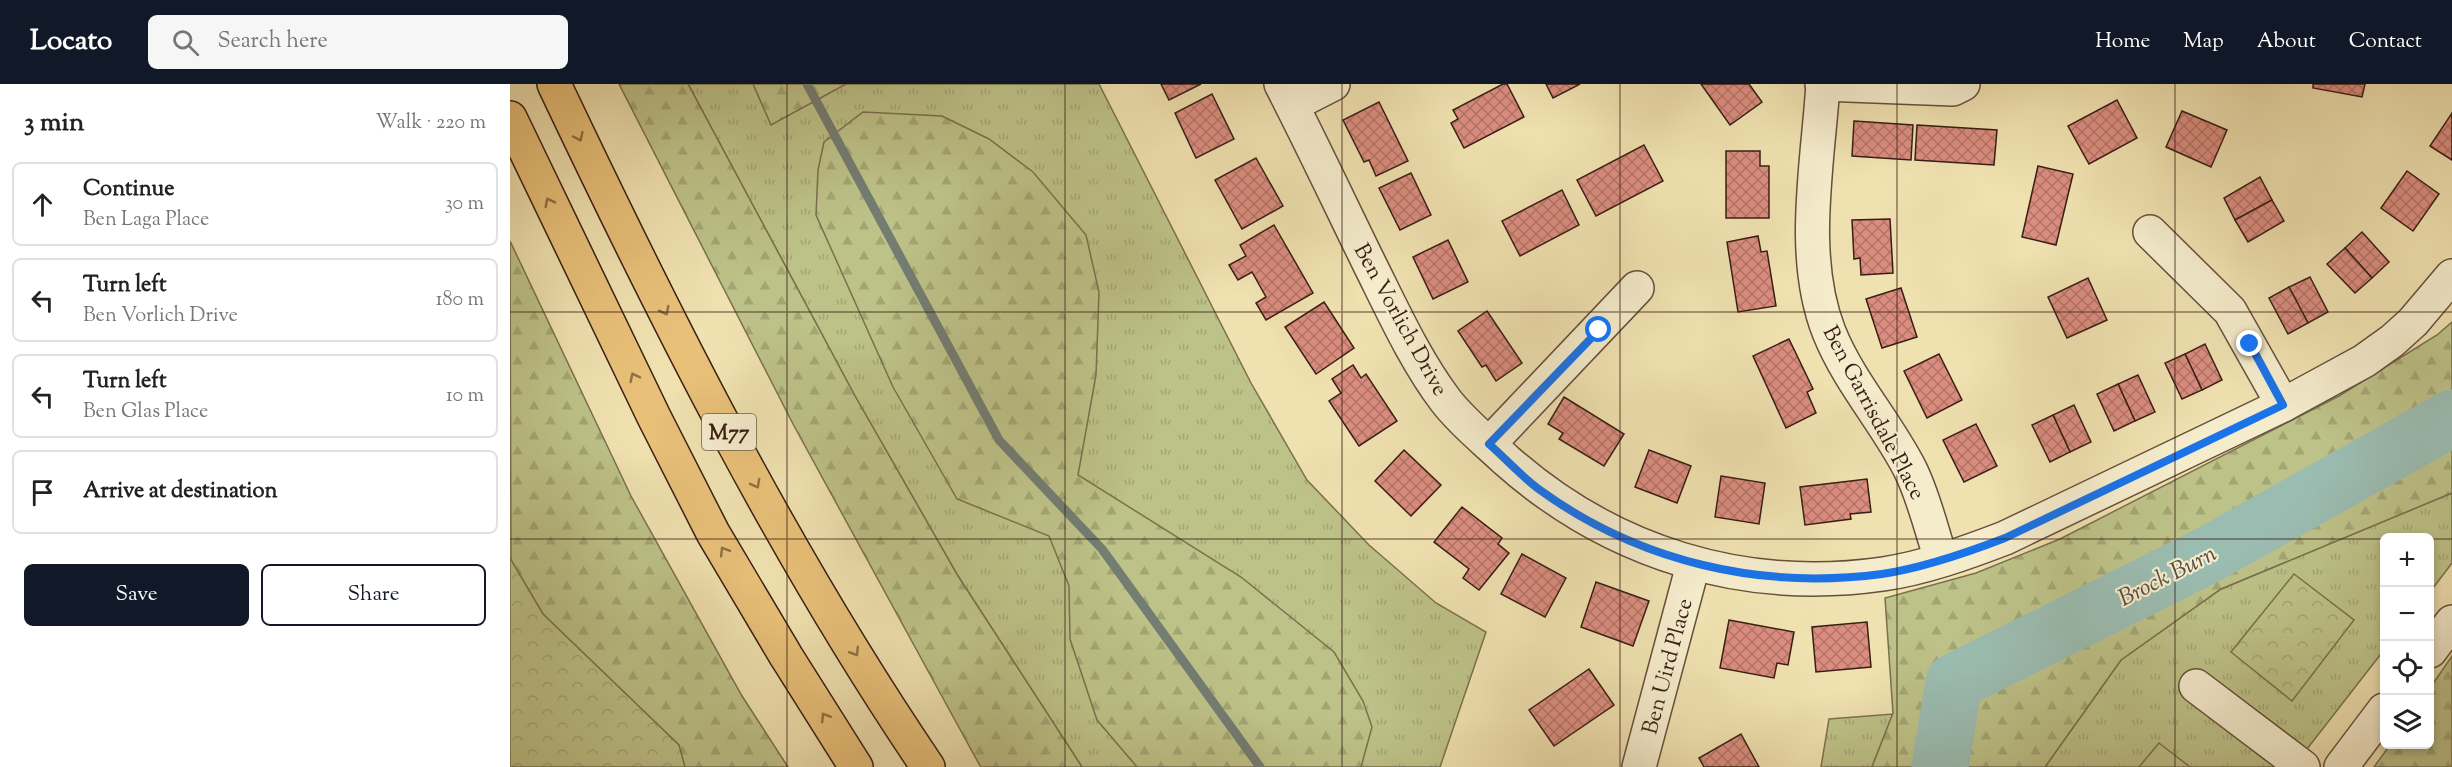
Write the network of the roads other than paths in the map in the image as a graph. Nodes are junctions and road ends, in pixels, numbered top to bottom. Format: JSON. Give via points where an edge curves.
{"nodes":[{"id":1,"x":554,"y":84,"type":"edge"},
{"id":2,"x":1333,"y":84,"type":"edge"},
{"id":3,"x":1823,"y":84,"type":"edge"},
{"id":4,"x":1963,"y":84,"type":"edge"},
{"id":5,"x":1287,"y":94,"type":"edge"},
{"id":6,"x":510,"y":118,"type":"edge"},
{"id":7,"x":2150,"y":232,"type":"dead end"},
{"id":8,"x":2452,"y":276,"type":"edge"},
{"id":9,"x":1637,"y":288,"type":"dead end"},
{"id":10,"x":2283,"y":405,"type":"junction"},
{"id":11,"x":1489,"y":444,"type":"junction"},
{"id":12,"x":1941,"y":559,"type":"junction"},
{"id":13,"x":1693,"y":565,"type":"junction"},
{"id":14,"x":2452,"y":622,"type":"edge"},
{"id":15,"x":2434,"y":646,"type":"edge"},
{"id":16,"x":2196,"y":686,"type":"dead end"},
{"id":17,"x":2380,"y":716,"type":"edge"},
{"id":18,"x":856,"y":767,"type":"edge"},
{"id":19,"x":928,"y":767,"type":"edge"},
{"id":20,"x":1639,"y":767,"type":"edge"},
{"id":21,"x":2303,"y":767,"type":"edge"},
{"id":22,"x":2341,"y":767,"type":"edge"}],
"edges":[{"from":1,"to":19,"type":"highway","number":"M77","one_way":true,"via":[[651,284],[771,511]]},
{"from":2,"to":5,"type":"street"},
{"from":3,"to":4,"type":"street","name":"Ben Garrisdale Place","via":[[1953,88]]},
{"from":3,"to":12,"type":"street","name":"Ben Garrisdale Place","via":[[1814,230],[1821,302],[1829,332],[1844,361],[1909,468]]},
{"from":5,"to":11,"type":"street","name":"Ben Vorlich Drive","via":[[1415,353],[1446,401]]},
{"from":18,"to":6,"type":"highway","number":"M77","one_way":true,"via":[[713,533]]},
{"from":7,"to":10,"type":"street","via":[[2230,310]]},
{"from":8,"to":10,"type":"street","name":"Ben Vorlich Drive","via":[[2433,302],[2392,341],[2364,361]]},
{"from":9,"to":11,"type":"street"},
{"from":10,"to":12,"type":"street","name":"Ben Vorlich Drive","via":[[2005,538]]},
{"from":11,"to":13,"type":"street","name":"Ben Vorlich Drive","via":[[1539,489],[1586,519],[1633,543]]},
{"from":12,"to":13,"type":"street","name":"Ben Vorlich Drive","via":[[1884,574],[1825,579]]},
{"from":13,"to":20,"type":"street","name":"Ben Uird Place"},
{"from":14,"to":15,"type":"street"},
{"from":16,"to":21,"type":"street"},
{"from":17,"to":22,"type":"street"}]}
